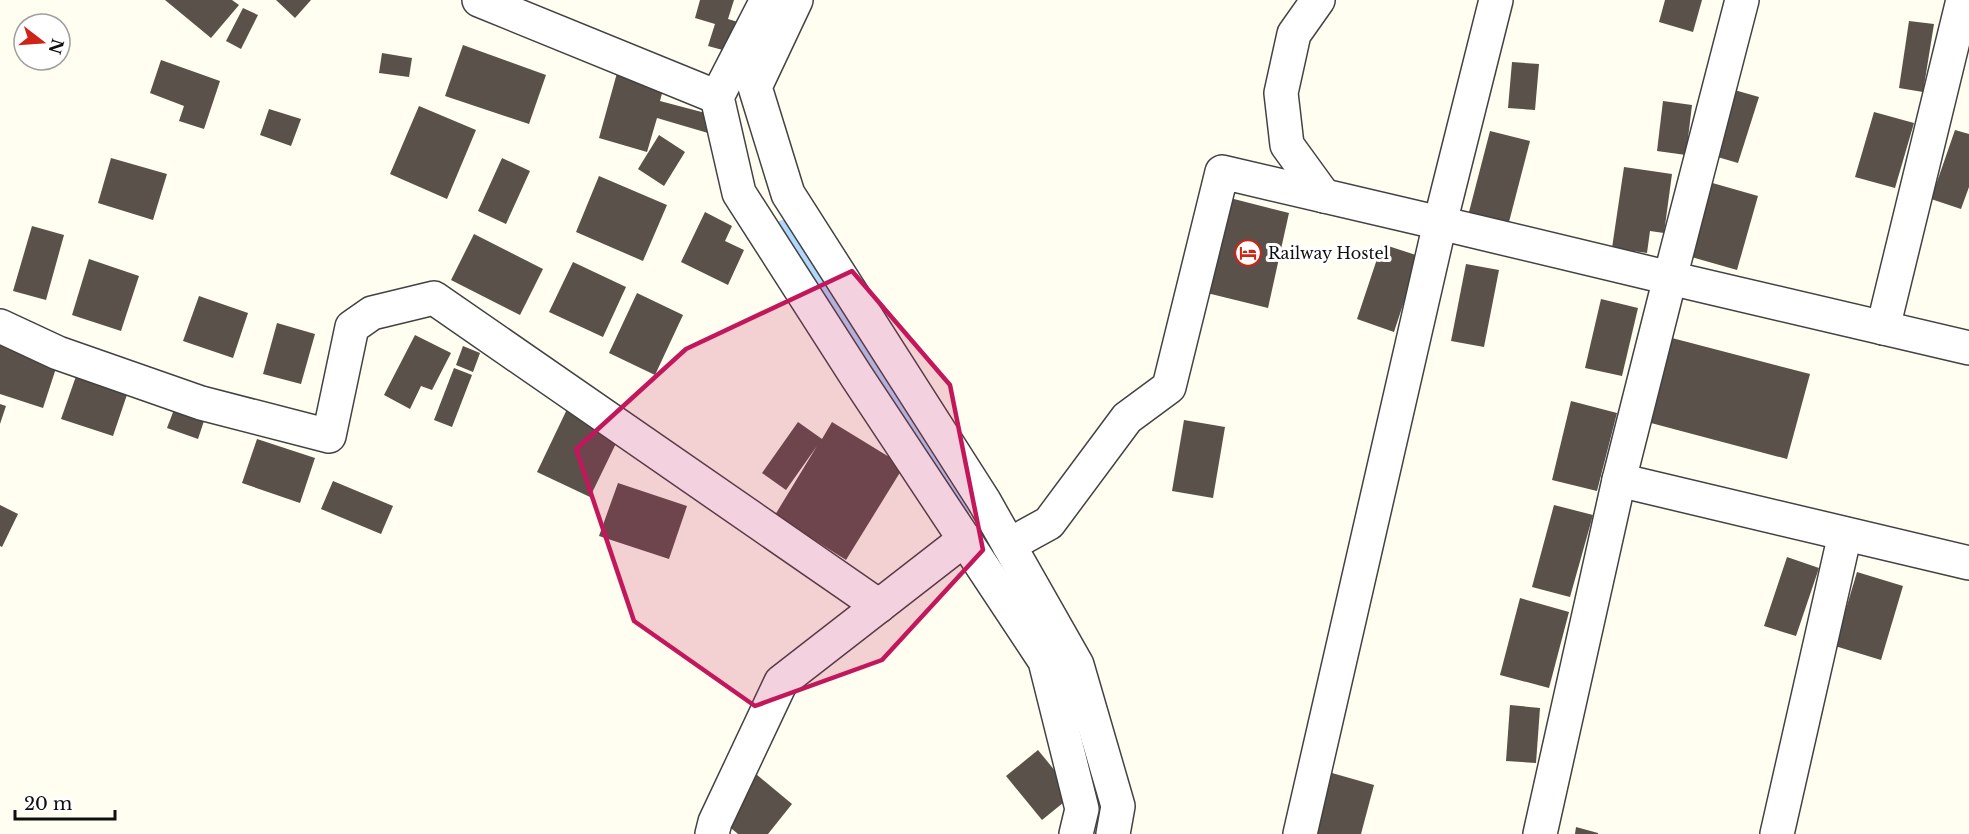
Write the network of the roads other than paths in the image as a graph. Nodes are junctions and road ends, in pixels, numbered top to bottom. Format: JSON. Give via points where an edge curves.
{"nodes":[{"id":1,"x":479,"y":0,"type":"edge"},
{"id":2,"x":767,"y":0,"type":"edge"},
{"id":3,"x":796,"y":0,"type":"edge"},
{"id":4,"x":1318,"y":0,"type":"edge"},
{"id":5,"x":1496,"y":0,"type":"edge"},
{"id":6,"x":1742,"y":0,"type":"edge"},
{"id":7,"x":1963,"y":0,"type":"edge"},
{"id":8,"x":717,"y":97,"type":"junction"},
{"id":9,"x":1324,"y":196,"type":"junction"},
{"id":10,"x":1440,"y":223,"type":"junction"},
{"id":11,"x":1670,"y":278,"type":"junction"},
{"id":12,"x":0,"y":326,"type":"edge"},
{"id":13,"x":1883,"y":328,"type":"junction"},
{"id":14,"x":1969,"y":348,"type":"edge"},
{"id":15,"x":1619,"y":480,"type":"junction"},
{"id":16,"x":1845,"y":534,"type":"junction"},
{"id":17,"x":964,"y":539,"type":"junction"},
{"id":18,"x":1009,"y":545,"type":"junction"},
{"id":19,"x":1969,"y":563,"type":"edge"},
{"id":20,"x":879,"y":606,"type":"junction"},
{"id":21,"x":712,"y":834,"type":"edge"},
{"id":22,"x":1076,"y":834,"type":"edge"},
{"id":23,"x":1113,"y":834,"type":"edge"},
{"id":24,"x":1300,"y":834,"type":"edge"},
{"id":25,"x":1540,"y":834,"type":"edge"},
{"id":26,"x":1777,"y":834,"type":"edge"}],
"edges":[{"from":1,"to":8,"type":"street"},
{"from":2,"to":8,"type":"street"},
{"from":3,"to":18,"type":"street","via":[[755,87],[789,194]]},
{"from":4,"to":9,"type":"street","via":[[1294,34],[1281,93],[1287,146]]},
{"from":5,"to":10,"type":"street"},
{"from":6,"to":11,"type":"street"},
{"from":7,"to":13,"type":"street"},
{"from":8,"to":17,"type":"street","via":[[739,193]]},
{"from":9,"to":10,"type":"street"},
{"from":9,"to":18,"type":"street","via":[[1222,172],[1169,387],[1127,418],[1049,523]]},
{"from":10,"to":11,"type":"street"},
{"from":10,"to":24,"type":"street"},
{"from":11,"to":13,"type":"street"},
{"from":11,"to":15,"type":"street"},
{"from":12,"to":20,"type":"street","via":[[58,352],[201,403],[328,436],[352,327],[372,313],[434,298]]},
{"from":13,"to":14,"type":"street"},
{"from":15,"to":16,"type":"street"},
{"from":15,"to":25,"type":"street"},
{"from":16,"to":19,"type":"street"},
{"from":16,"to":26,"type":"street"},
{"from":17,"to":20,"type":"street"},
{"from":17,"to":22,"type":"street","via":[[1045,661],[1082,809]]},
{"from":18,"to":23,"type":"street","via":[[1077,665],[1118,806]]},
{"from":20,"to":21,"type":"street","via":[[781,682]]}]}
